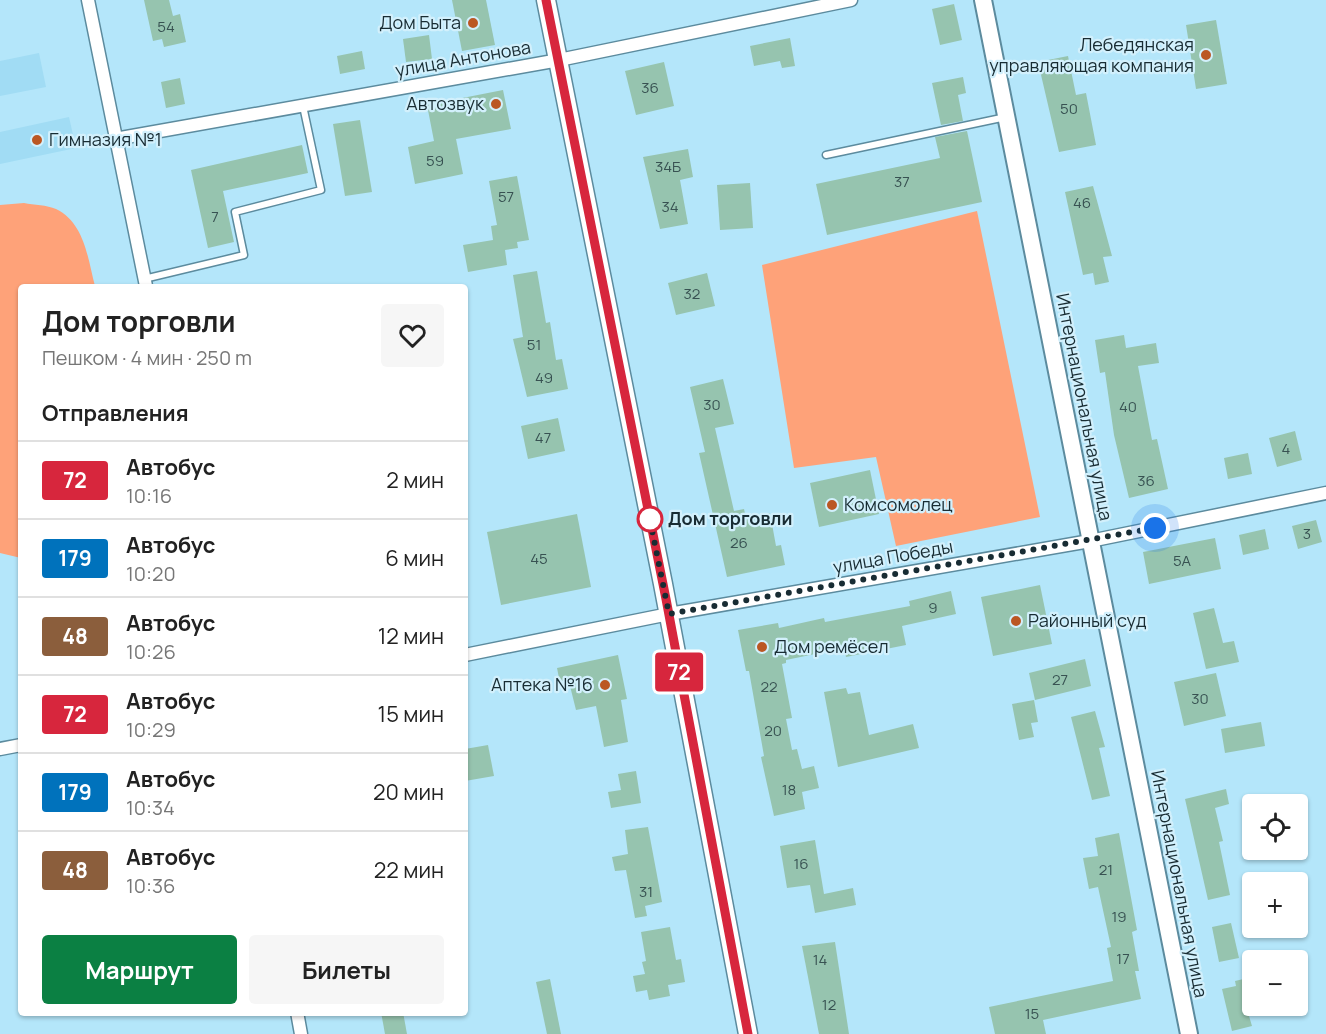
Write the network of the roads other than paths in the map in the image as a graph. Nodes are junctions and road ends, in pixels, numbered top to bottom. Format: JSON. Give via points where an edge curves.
{"nodes":[{"id":1,"x":88,"y":0,"type":"edge"},
{"id":2,"x":546,"y":0,"type":"edge"},
{"id":3,"x":851,"y":0,"type":"edge"},
{"id":4,"x":983,"y":0,"type":"edge"},
{"id":5,"x":559,"y":60,"type":"junction"},
{"id":6,"x":303,"y":106,"type":"junction"},
{"id":7,"x":1006,"y":117,"type":"junction"},
{"id":8,"x":114,"y":139,"type":"junction"},
{"id":9,"x":826,"y":155,"type":"dead end"},
{"id":10,"x":145,"y":283,"type":"edge"},
{"id":11,"x":1326,"y":493,"type":"edge"},
{"id":12,"x":1090,"y":541,"type":"junction"},
{"id":13,"x":669,"y":614,"type":"junction"},
{"id":14,"x":468,"y":654,"type":"edge"},
{"id":15,"x":18,"y":746,"type":"edge"},
{"id":16,"x":0,"y":749,"type":"edge"},
{"id":17,"x":298,"y":1016,"type":"edge"},
{"id":18,"x":302,"y":1034,"type":"edge"},
{"id":19,"x":748,"y":1034,"type":"edge"},
{"id":20,"x":1189,"y":1034,"type":"edge"}],
"edges":[{"from":1,"to":8,"type":"street"},
{"from":2,"to":5,"type":"main road"},
{"from":3,"to":5,"type":"street","name":"улица Антонова"},
{"from":4,"to":7,"type":"street","name":"Интернациональная улица"},
{"from":5,"to":6,"type":"street","name":"улица Антонова"},
{"from":5,"to":13,"type":"main road"},
{"from":6,"to":8,"type":"street","name":"улица Антонова"},
{"from":6,"to":10,"type":"lane","via":[[321,190],[235,212],[244,255]]},
{"from":7,"to":9,"type":"lane"},
{"from":7,"to":12,"type":"street","name":"Интернациональная улица"},
{"from":8,"to":10,"type":"street"},
{"from":11,"to":12,"type":"street","name":"улица Победы"},
{"from":12,"to":13,"type":"street","name":"улица Победы"},
{"from":12,"to":20,"type":"street","name":"Интернациональная улица"},
{"from":13,"to":14,"type":"street","name":"улица Победы"},
{"from":13,"to":19,"type":"main road"},
{"from":15,"to":16,"type":"street"},
{"from":17,"to":18,"type":"street"}]}
